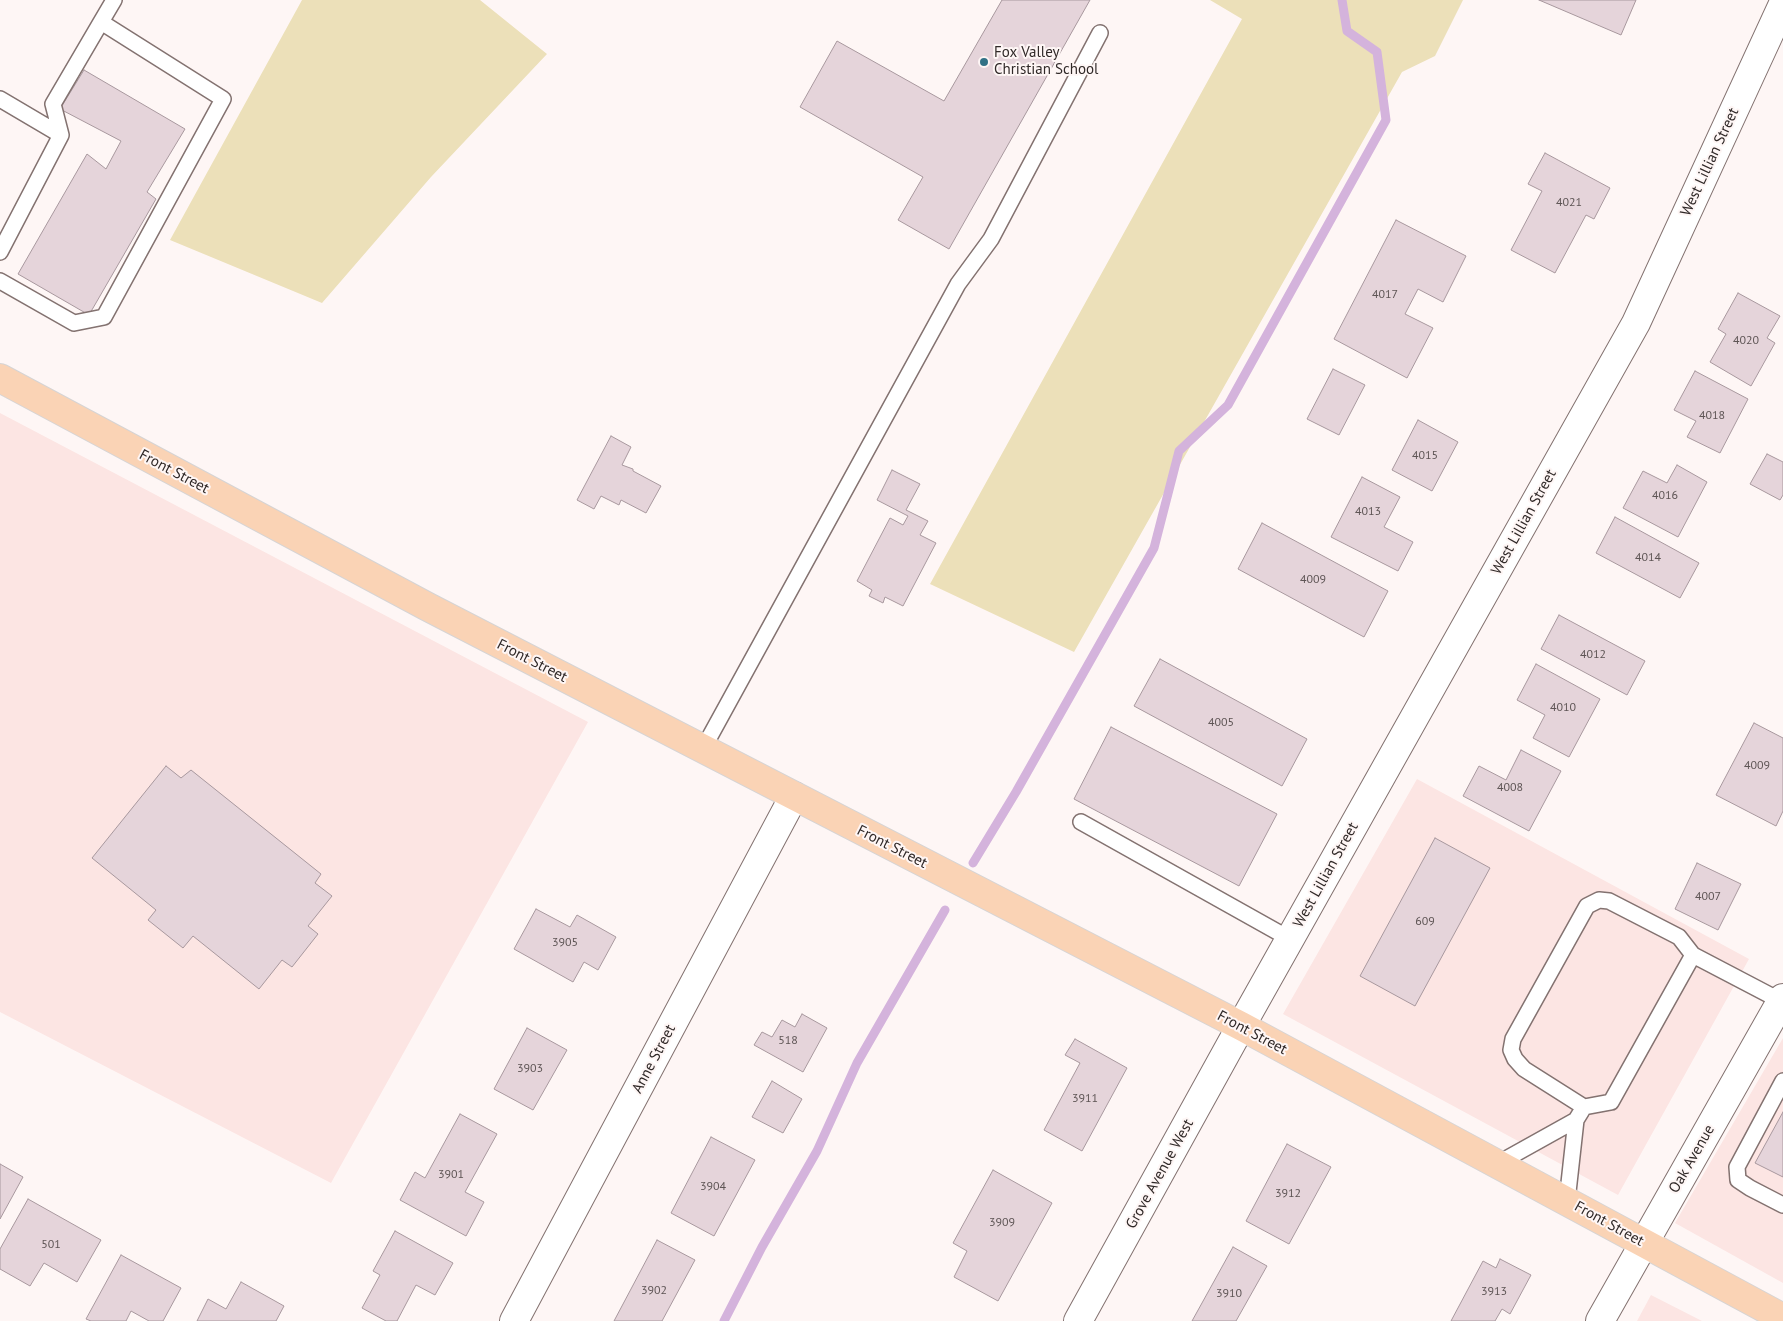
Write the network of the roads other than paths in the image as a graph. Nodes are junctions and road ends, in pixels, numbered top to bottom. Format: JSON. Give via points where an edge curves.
{"nodes":[{"id":1,"x":114,"y":0,"type":"edge"},
{"id":2,"x":1783,"y":4,"type":"edge"},
{"id":3,"x":101,"y":22,"type":"junction"},
{"id":4,"x":1100,"y":33,"type":"dead end"},
{"id":5,"x":0,"y":100,"type":"edge"},
{"id":6,"x":61,"y":135,"type":"junction"},
{"id":7,"x":0,"y":252,"type":"edge"},
{"id":8,"x":0,"y":281,"type":"edge"},
{"id":9,"x":0,"y":378,"type":"edge"},
{"id":10,"x":703,"y":749,"type":"junction"},
{"id":11,"x":794,"y":796,"type":"junction"},
{"id":12,"x":1081,"y":822,"type":"dead end"},
{"id":13,"x":1290,"y":939,"type":"junction"},
{"id":14,"x":1693,"y":955,"type":"junction"},
{"id":15,"x":1782,"y":1000,"type":"edge"},
{"id":16,"x":1241,"y":1026,"type":"junction"},
{"id":17,"x":1783,"y":1081,"type":"edge"},
{"id":18,"x":1584,"y":1107,"type":"junction"},
{"id":19,"x":1576,"y":1120,"type":"junction"},
{"id":20,"x":1497,"y":1164,"type":"junction"},
{"id":21,"x":1568,"y":1201,"type":"junction"},
{"id":22,"x":1783,"y":1205,"type":"edge"},
{"id":23,"x":1644,"y":1243,"type":"junction"},
{"id":24,"x":1783,"y":1318,"type":"edge"},
{"id":25,"x":514,"y":1321,"type":"edge"},
{"id":26,"x":1078,"y":1321,"type":"edge"},
{"id":27,"x":1600,"y":1321,"type":"edge"}],
"edges":[{"from":1,"to":3,"type":"lane"},
{"from":2,"to":13,"type":"street","name":"West Lillian Street","via":[[1636,323]]},
{"from":3,"to":6,"type":"lane","via":[[53,104]]},
{"from":3,"to":8,"type":"lane","via":[[223,99],[104,317],[74,323]]},
{"from":4,"to":10,"type":"lane","via":[[991,239],[958,284]]},
{"from":5,"to":6,"type":"lane"},
{"from":6,"to":7,"type":"lane"},
{"from":9,"to":10,"type":"main road","name":"Front Street","via":[[428,607]]},
{"from":10,"to":11,"type":"main road","name":"Front Street"},
{"from":11,"to":16,"type":"main road","name":"Front Street"},
{"from":11,"to":25,"type":"street","name":"Anne Street"},
{"from":12,"to":13,"type":"lane"},
{"from":13,"to":16,"type":"street","name":"West Lillian Street"},
{"from":14,"to":15,"type":"lane"},
{"from":14,"to":18,"type":"lane","via":[[1611,1102]]},
{"from":14,"to":18,"type":"lane","via":[[1679,937],[1608,901],[1599,900],[1587,906],[1513,1039],[1511,1050],[1524,1069]]},
{"from":15,"to":23,"type":"street","name":"Oak Avenue"},
{"from":16,"to":20,"type":"main road","name":"Front Street"},
{"from":16,"to":26,"type":"street","name":"Grove Avenue West"},
{"from":17,"to":22,"type":"lane","via":[[1737,1168],[1738,1180]]},
{"from":18,"to":19,"type":"lane"},
{"from":19,"to":20,"type":"lane"},
{"from":19,"to":21,"type":"lane"},
{"from":20,"to":21,"type":"main road","name":"Front Street"},
{"from":21,"to":23,"type":"main road","name":"Front Street"},
{"from":23,"to":24,"type":"main road","name":"Front Street"},
{"from":23,"to":27,"type":"street","name":"Oak Avenue"}]}
